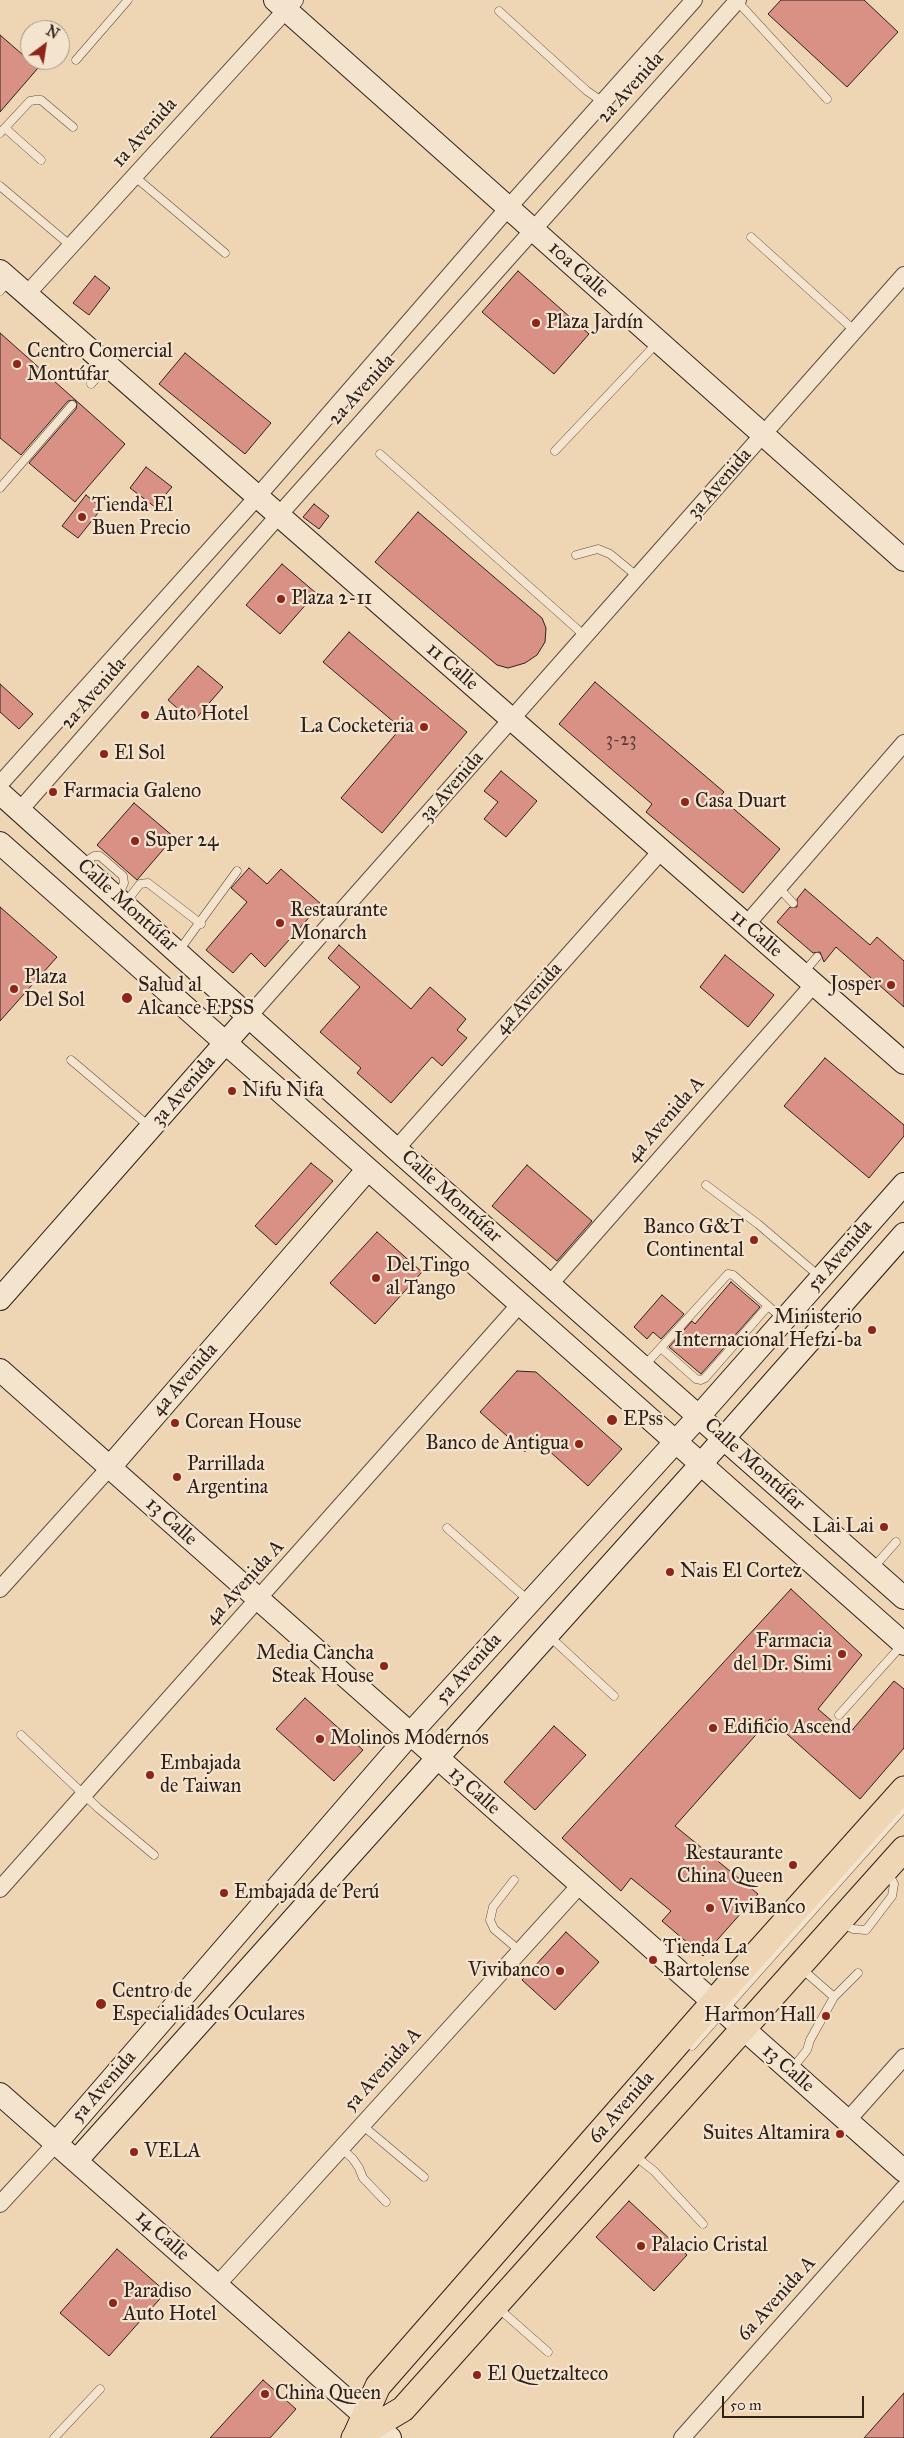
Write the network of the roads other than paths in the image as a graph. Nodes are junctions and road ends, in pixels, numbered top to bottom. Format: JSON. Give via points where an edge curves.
{"nodes":[{"id":1,"x":128,"y":0,"type":"edge"},
{"id":2,"x":694,"y":0,"type":"edge"},
{"id":3,"x":738,"y":0,"type":"edge"},
{"id":4,"x":285,"y":3,"type":"edge"},
{"id":5,"x":499,"y":11,"type":"dead end"},
{"id":6,"x":76,"y":60,"type":"dead end"},
{"id":7,"x":826,"y":99,"type":"dead end"},
{"id":8,"x":603,"y":102,"type":"junction"},
{"id":9,"x":73,"y":127,"type":"dead end"},
{"id":10,"x":3,"y":130,"type":"edge"},
{"id":11,"x":42,"y":160,"type":"dead end"},
{"id":12,"x":134,"y":176,"type":"junction"},
{"id":13,"x":0,"y":186,"type":"edge"},
{"id":14,"x":508,"y":208,"type":"junction"},
{"id":15,"x":533,"y":230,"type":"junction"},
{"id":16,"x":751,"y":238,"type":"dead end"},
{"id":17,"x":71,"y":246,"type":"junction"},
{"id":18,"x":225,"y":253,"type":"dead end"},
{"id":19,"x":904,"y":276,"type":"edge"},
{"id":20,"x":9,"y":284,"type":"edge"},
{"id":21,"x":854,"y":331,"type":"junction"},
{"id":22,"x":659,"y":341,"type":"junction"},
{"id":23,"x":108,"y":365,"type":"junction"},
{"id":24,"x":91,"y":384,"type":"dead end"},
{"id":25,"x":72,"y":405,"type":"dead end"},
{"id":26,"x":763,"y":434,"type":"junction"},
{"id":27,"x":555,"y":451,"type":"dead end"},
{"id":28,"x":380,"y":454,"type":"dead end"},
{"id":29,"x":0,"y":488,"type":"edge"},
{"id":30,"x":258,"y":496,"type":"junction"},
{"id":31,"x":279,"y":515,"type":"junction"},
{"id":32,"x":576,"y":555,"type":"dead end"},
{"id":33,"x":904,"y":560,"type":"edge"},
{"id":34,"x":638,"y":576,"type":"junction"},
{"id":35,"x":585,"y":636,"type":"junction"},
{"id":36,"x":512,"y":719,"type":"junction"},
{"id":37,"x":904,"y":743,"type":"edge"},
{"id":38,"x":0,"y":784,"type":"edge"},
{"id":39,"x":0,"y":793,"type":"edge"},
{"id":40,"x":20,"y":810,"type":"junction"},
{"id":41,"x":0,"y":843,"type":"edge"},
{"id":42,"x":662,"y":850,"type":"junction"},
{"id":43,"x":238,"y":871,"type":"dead end"},
{"id":44,"x":779,"y":888,"type":"junction"},
{"id":45,"x":121,"y":900,"type":"junction"},
{"id":46,"x":793,"y":903,"type":"dead end"},
{"id":47,"x":200,"y":924,"type":"junction"},
{"id":48,"x":746,"y":925,"type":"junction"},
{"id":49,"x":178,"y":952,"type":"junction"},
{"id":50,"x":818,"y":957,"type":"dead end"},
{"id":51,"x":808,"y":979,"type":"junction"},
{"id":52,"x":249,"y":1016,"type":"junction"},
{"id":53,"x":226,"y":1044,"type":"junction"},
{"id":54,"x":71,"y":1060,"type":"dead end"},
{"id":55,"x":904,"y":1063,"type":"edge"},
{"id":56,"x":151,"y":1128,"type":"junction"},
{"id":57,"x":396,"y":1148,"type":"junction"},
{"id":58,"x":368,"y":1170,"type":"junction"},
{"id":59,"x":904,"y":1184,"type":"edge"},
{"id":60,"x":706,"y":1185,"type":"dead end"},
{"id":61,"x":904,"y":1234,"type":"edge"},
{"id":62,"x":821,"y":1278,"type":"junction"},
{"id":63,"x":550,"y":1284,"type":"junction"},
{"id":64,"x":0,"y":1299,"type":"edge"},
{"id":65,"x":520,"y":1304,"type":"junction"},
{"id":66,"x":776,"y":1313,"type":"junction"},
{"id":67,"x":661,"y":1348,"type":"junction"},
{"id":68,"x":643,"y":1367,"type":"junction"},
{"id":69,"x":0,"y":1370,"type":"edge"},
{"id":70,"x":699,"y":1416,"type":"junction"},
{"id":71,"x":723,"y":1439,"type":"junction"},
{"id":72,"x":676,"y":1442,"type":"junction"},
{"id":73,"x":701,"y":1464,"type":"junction"},
{"id":74,"x":110,"y":1467,"type":"junction"},
{"id":75,"x":448,"y":1528,"type":"dead end"},
{"id":76,"x":896,"y":1542,"type":"dead end"},
{"id":77,"x":871,"y":1570,"type":"junction"},
{"id":78,"x":0,"y":1590,"type":"edge"},
{"id":79,"x":904,"y":1598,"type":"edge"},
{"id":80,"x":258,"y":1600,"type":"junction"},
{"id":81,"x":530,"y":1602,"type":"junction"},
{"id":82,"x":548,"y":1635,"type":"junction"},
{"id":83,"x":904,"y":1644,"type":"edge"},
{"id":84,"x":614,"y":1696,"type":"dead end"},
{"id":85,"x":839,"y":1715,"type":"dead end"},
{"id":86,"x":410,"y":1734,"type":"junction"},
{"id":87,"x":21,"y":1735,"type":"dead end"},
{"id":88,"x":437,"y":1758,"type":"junction"},
{"id":89,"x":904,"y":1789,"type":"edge"},
{"id":90,"x":84,"y":1794,"type":"junction"},
{"id":91,"x":904,"y":1808,"type":"edge"},
{"id":92,"x":904,"y":1849,"type":"edge"},
{"id":93,"x":154,"y":1855,"type":"dead end"},
{"id":94,"x":514,"y":1880,"type":"dead end"},
{"id":95,"x":580,"y":1885,"type":"junction"},
{"id":96,"x":0,"y":1889,"type":"edge"},
{"id":97,"x":520,"y":1951,"type":"junction"},
{"id":98,"x":799,"y":1965,"type":"junction"},
{"id":99,"x":858,"y":1973,"type":"dead end"},
{"id":100,"x":834,"y":1997,"type":"junction"},
{"id":101,"x":718,"y":2007,"type":"junction"},
{"id":102,"x":742,"y":2029,"type":"junction"},
{"id":103,"x":683,"y":2056,"type":"dead end"},
{"id":104,"x":904,"y":2057,"type":"edge"},
{"id":105,"x":791,"y":2072,"type":"junction"},
{"id":106,"x":0,"y":2094,"type":"edge"},
{"id":107,"x":847,"y":2121,"type":"junction"},
{"id":108,"x":362,"y":2125,"type":"junction"},
{"id":109,"x":57,"y":2142,"type":"junction"},
{"id":110,"x":340,"y":2148,"type":"junction"},
{"id":111,"x":632,"y":2153,"type":"junction"},
{"id":112,"x":77,"y":2160,"type":"junction"},
{"id":113,"x":904,"y":2171,"type":"edge"},
{"id":114,"x":424,"y":2177,"type":"dead end"},
{"id":115,"x":904,"y":2188,"type":"edge"},
{"id":116,"x":386,"y":2202,"type":"dead end"},
{"id":117,"x":0,"y":2204,"type":"edge"},
{"id":118,"x":703,"y":2224,"type":"dead end"},
{"id":119,"x":217,"y":2284,"type":"junction"},
{"id":120,"x":496,"y":2306,"type":"junction"},
{"id":121,"x":430,"y":2340,"type":"dead end"},
{"id":122,"x":548,"y":2352,"type":"dead end"},
{"id":123,"x":100,"y":2389,"type":"dead end"},
{"id":124,"x":368,"y":2431,"type":"edge"},
{"id":125,"x":54,"y":2438,"type":"edge"},
{"id":126,"x":682,"y":2438,"type":"edge"}],
"edges":[{"from":1,"to":6,"type":"lane"},
{"from":2,"to":8,"type":"street","name":"2a Avenida"},
{"from":3,"to":7,"type":"lane"},
{"from":3,"to":15,"type":"street","name":"2a Avenida"},
{"from":4,"to":12,"type":"street","name":"1a Avenida"},
{"from":4,"to":14,"type":"street","name":"10a Calle"},
{"from":5,"to":8,"type":"lane"},
{"from":8,"to":14,"type":"street","name":"2a Avenida"},
{"from":9,"to":10,"type":"lane","via":[[41,100],[36,100],[30,102]]},
{"from":10,"to":11,"type":"lane"},
{"from":12,"to":17,"type":"street","name":"1a Avenida"},
{"from":12,"to":18,"type":"lane"},
{"from":13,"to":17,"type":"lane"},
{"from":14,"to":15,"type":"street","name":"10a Calle"},
{"from":14,"to":30,"type":"street","name":"2a Avenida"},
{"from":15,"to":22,"type":"street","name":"10a Calle"},
{"from":15,"to":31,"type":"street","name":"2a Avenida"},
{"from":16,"to":21,"type":"lane"},
{"from":17,"to":20,"type":"street","name":"1a Avenida"},
{"from":19,"to":21,"type":"street","name":"3a Avenida"},
{"from":20,"to":23,"type":"street","name":"11 Calle"},
{"from":21,"to":26,"type":"street","name":"3a Avenida"},
{"from":22,"to":26,"type":"street","name":"10a Calle"},
{"from":22,"to":27,"type":"lane"},
{"from":23,"to":24,"type":"lane"},
{"from":23,"to":30,"type":"street","name":"11 Calle"},
{"from":25,"to":29,"type":"lane"},
{"from":26,"to":33,"type":"street","name":"10a Calle"},
{"from":26,"to":34,"type":"street","name":"3a Avenida"},
{"from":28,"to":35,"type":"lane"},
{"from":30,"to":31,"type":"street","name":"11 Calle"},
{"from":30,"to":38,"type":"street","name":"2a Avenida"},
{"from":31,"to":36,"type":"street","name":"11 Calle"},
{"from":31,"to":40,"type":"street","name":"2a Avenida"},
{"from":32,"to":34,"type":"lane","via":[[598,549],[610,554]]},
{"from":34,"to":35,"type":"street","name":"3a Avenida"},
{"from":35,"to":36,"type":"street","name":"3a Avenida"},
{"from":36,"to":42,"type":"street","name":"11 Calle"},
{"from":36,"to":52,"type":"street","name":"3a Avenida"},
{"from":37,"to":44,"type":"street"},
{"from":39,"to":40,"type":"street","name":"Calle Montúfar"},
{"from":40,"to":45,"type":"street","name":"Calle Montúfar"},
{"from":41,"to":53,"type":"street","name":"Calle Montúfar"},
{"from":42,"to":48,"type":"street","name":"11 Calle"},
{"from":42,"to":57,"type":"street","name":"4a Avenida"},
{"from":43,"to":47,"type":"lane"},
{"from":44,"to":46,"type":"lane"},
{"from":44,"to":48,"type":"street"},
{"from":45,"to":47,"type":"lane","via":[[140,884],[148,883]]},
{"from":45,"to":49,"type":"street","name":"Calle Montúfar"},
{"from":47,"to":49,"type":"lane"},
{"from":48,"to":51,"type":"street","name":"11 Calle"},
{"from":49,"to":52,"type":"street","name":"Calle Montúfar"},
{"from":50,"to":51,"type":"lane"},
{"from":51,"to":55,"type":"street","name":"11 Calle"},
{"from":51,"to":63,"type":"street","name":"4a Avenida A"},
{"from":52,"to":53,"type":"street","name":"3a Avenida"},
{"from":52,"to":57,"type":"street","name":"Calle Montúfar"},
{"from":53,"to":56,"type":"street","name":"3a Avenida"},
{"from":53,"to":58,"type":"street","name":"Calle Montúfar"},
{"from":54,"to":56,"type":"lane"},
{"from":56,"to":64,"type":"street","name":"3a Avenida"},
{"from":57,"to":63,"type":"street","name":"Calle Montúfar"},
{"from":58,"to":65,"type":"street","name":"Calle Montúfar"},
{"from":58,"to":74,"type":"street","name":"4a Avenida"},
{"from":59,"to":62,"type":"street","name":"5a Avenida"},
{"from":60,"to":62,"type":"lane"},
{"from":61,"to":71,"type":"street","name":"5a Avenida"},
{"from":62,"to":66,"type":"street","name":"5a Avenida"},
{"from":63,"to":68,"type":"street","name":"Calle Montúfar"},
{"from":65,"to":72,"type":"street","name":"Calle Montúfar"},
{"from":65,"to":80,"type":"street","name":"4a Avenida A"},
{"from":66,"to":67,"type":"lane","via":[[701,1380]]},
{"from":66,"to":67,"type":"lane","via":[[728,1274]]},
{"from":66,"to":70,"type":"street","name":"5a Avenida"},
{"from":67,"to":68,"type":"lane"},
{"from":68,"to":70,"type":"street","name":"Calle Montúfar"},
{"from":69,"to":74,"type":"street","name":"13 Calle"},
{"from":70,"to":71,"type":"street","name":"Calle Montúfar"},
{"from":70,"to":72,"type":"street","name":"5a Avenida"},
{"from":71,"to":73,"type":"street","name":"5a Avenida"},
{"from":71,"to":77,"type":"street","name":"Calle Montúfar"},
{"from":72,"to":73,"type":"street","name":"Calle Montúfar"},
{"from":72,"to":81,"type":"street","name":"5a Avenida"},
{"from":73,"to":82,"type":"street","name":"5a Avenida"},
{"from":73,"to":83,"type":"street","name":"Calle Montúfar"},
{"from":74,"to":78,"type":"street","name":"4a Avenida"},
{"from":74,"to":80,"type":"street","name":"13 Calle"},
{"from":75,"to":81,"type":"lane"},
{"from":76,"to":77,"type":"lane"},
{"from":77,"to":79,"type":"street","name":"Calle Montúfar"},
{"from":80,"to":86,"type":"street","name":"13 Calle"},
{"from":80,"to":90,"type":"street","name":"4a Avenida A"},
{"from":81,"to":86,"type":"street","name":"5a Avenida"},
{"from":82,"to":84,"type":"lane"},
{"from":82,"to":88,"type":"street","name":"5a Avenida"},
{"from":83,"to":85,"type":"lane"},
{"from":86,"to":88,"type":"street","name":"13 Calle"},
{"from":86,"to":109,"type":"street","name":"5a Avenida"},
{"from":87,"to":90,"type":"lane"},
{"from":88,"to":95,"type":"street","name":"13 Calle"},
{"from":88,"to":112,"type":"street","name":"5a Avenida"},
{"from":89,"to":101,"type":"main road","name":"6a Avenida"},
{"from":90,"to":93,"type":"lane"},
{"from":90,"to":96,"type":"street","name":"4a Avenida A"},
{"from":91,"to":101,"type":"lane"},
{"from":92,"to":98,"type":"main road","name":"6a Avenida"},
{"from":94,"to":97,"type":"lane","via":[[493,1906],[490,1920],[494,1929]]},
{"from":95,"to":97,"type":"street","name":"5a Avenida A"},
{"from":95,"to":101,"type":"street","name":"13 Calle"},
{"from":97,"to":108,"type":"street","name":"5a Avenida A"},
{"from":98,"to":100,"type":"lane"},
{"from":98,"to":102,"type":"main road","name":"6a Avenida"},
{"from":99,"to":100,"type":"lane"},
{"from":100,"to":105,"type":"lane","via":[[807,2050]]},
{"from":101,"to":102,"type":"street","name":"13 Calle"},
{"from":101,"to":103,"type":"lane"},
{"from":101,"to":124,"type":"main road","name":"6a Avenida","via":[[378,2386]]},
{"from":102,"to":105,"type":"street","name":"13 Calle"},
{"from":102,"to":111,"type":"main road","name":"6a Avenida"},
{"from":104,"to":107,"type":"street"},
{"from":105,"to":107,"type":"street","name":"13 Calle"},
{"from":106,"to":109,"type":"street","name":"14 Calle"},
{"from":107,"to":113,"type":"street","name":"13 Calle"},
{"from":108,"to":110,"type":"street","name":"5a Avenida A"},
{"from":108,"to":114,"type":"lane"},
{"from":109,"to":112,"type":"street","name":"14 Calle"},
{"from":109,"to":117,"type":"street","name":"5a Avenida"},
{"from":110,"to":116,"type":"lane","via":[[353,2159],[363,2178]]},
{"from":110,"to":119,"type":"street","name":"5a Avenida A"},
{"from":111,"to":118,"type":"lane","via":[[654,2171]]},
{"from":111,"to":120,"type":"main road","name":"6a Avenida"},
{"from":112,"to":119,"type":"street","name":"14 Calle"},
{"from":115,"to":126,"type":"street","name":"6a Avenida A"},
{"from":119,"to":124,"type":"street","name":"14 Calle"},
{"from":120,"to":122,"type":"lane"},
{"from":120,"to":124,"type":"main road","name":"6a Avenida","via":[[404,2410]]},
{"from":121,"to":124,"type":"lane"},
{"from":123,"to":125,"type":"lane"}]}
